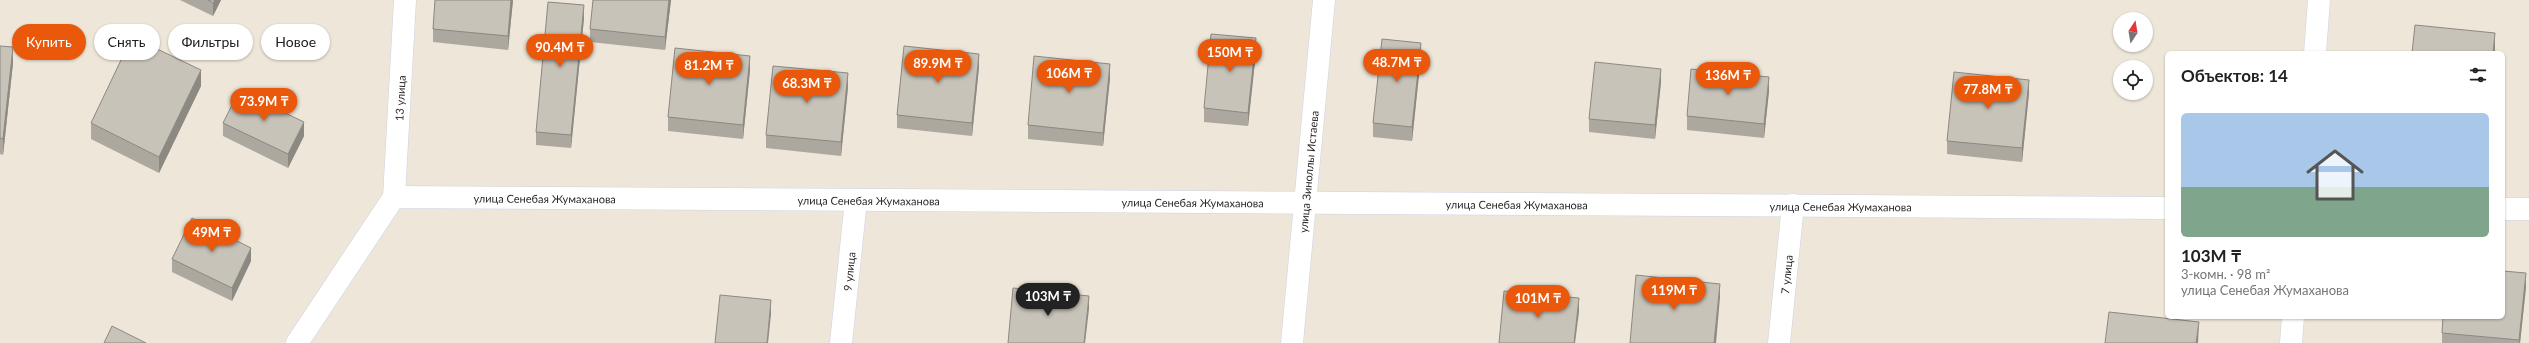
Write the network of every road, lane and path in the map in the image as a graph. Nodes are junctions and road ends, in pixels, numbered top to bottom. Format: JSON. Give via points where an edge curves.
{"nodes":[{"id":1,"x":405,"y":0,"type":"edge"},
{"id":2,"x":1324,"y":0,"type":"edge"},
{"id":3,"x":2320,"y":0,"type":"edge"},
{"id":4,"x":2315,"y":51,"type":"edge"},
{"id":5,"x":394,"y":197,"type":"junction"},
{"id":6,"x":856,"y":200,"type":"junction"},
{"id":7,"x":1305,"y":203,"type":"junction"},
{"id":8,"x":1793,"y":205,"type":"junction"},
{"id":9,"x":2165,"y":208,"type":"edge"},
{"id":10,"x":2505,"y":209,"type":"edge"},
{"id":11,"x":2529,"y":209,"type":"edge"},
{"id":12,"x":2293,"y":319,"type":"edge"},
{"id":13,"x":298,"y":343,"type":"edge"},
{"id":14,"x":841,"y":343,"type":"edge"},
{"id":15,"x":1292,"y":343,"type":"edge"},
{"id":16,"x":1778,"y":343,"type":"edge"},
{"id":17,"x":2291,"y":343,"type":"edge"}],
"edges":[{"from":1,"to":5,"type":"street","name":"13 улица"},
{"from":2,"to":7,"type":"street","name":"улица Зиноллы Истаева"},
{"from":3,"to":4,"type":"street"},
{"from":5,"to":6,"type":"street","name":"улица Сенебая Жумаханова"},
{"from":5,"to":13,"type":"street"},
{"from":6,"to":7,"type":"street","name":"улица Сенебая Жумаханова"},
{"from":6,"to":14,"type":"street","name":"9 улица"},
{"from":7,"to":8,"type":"street","name":"улица Сенебая Жумаханова"},
{"from":7,"to":15,"type":"street","name":"улица Зиноллы Истаева"},
{"from":8,"to":9,"type":"street","name":"улица Сенебая Жумаханова"},
{"from":8,"to":16,"type":"street","name":"7 улица"},
{"from":10,"to":11,"type":"street"},
{"from":12,"to":17,"type":"street"}]}
